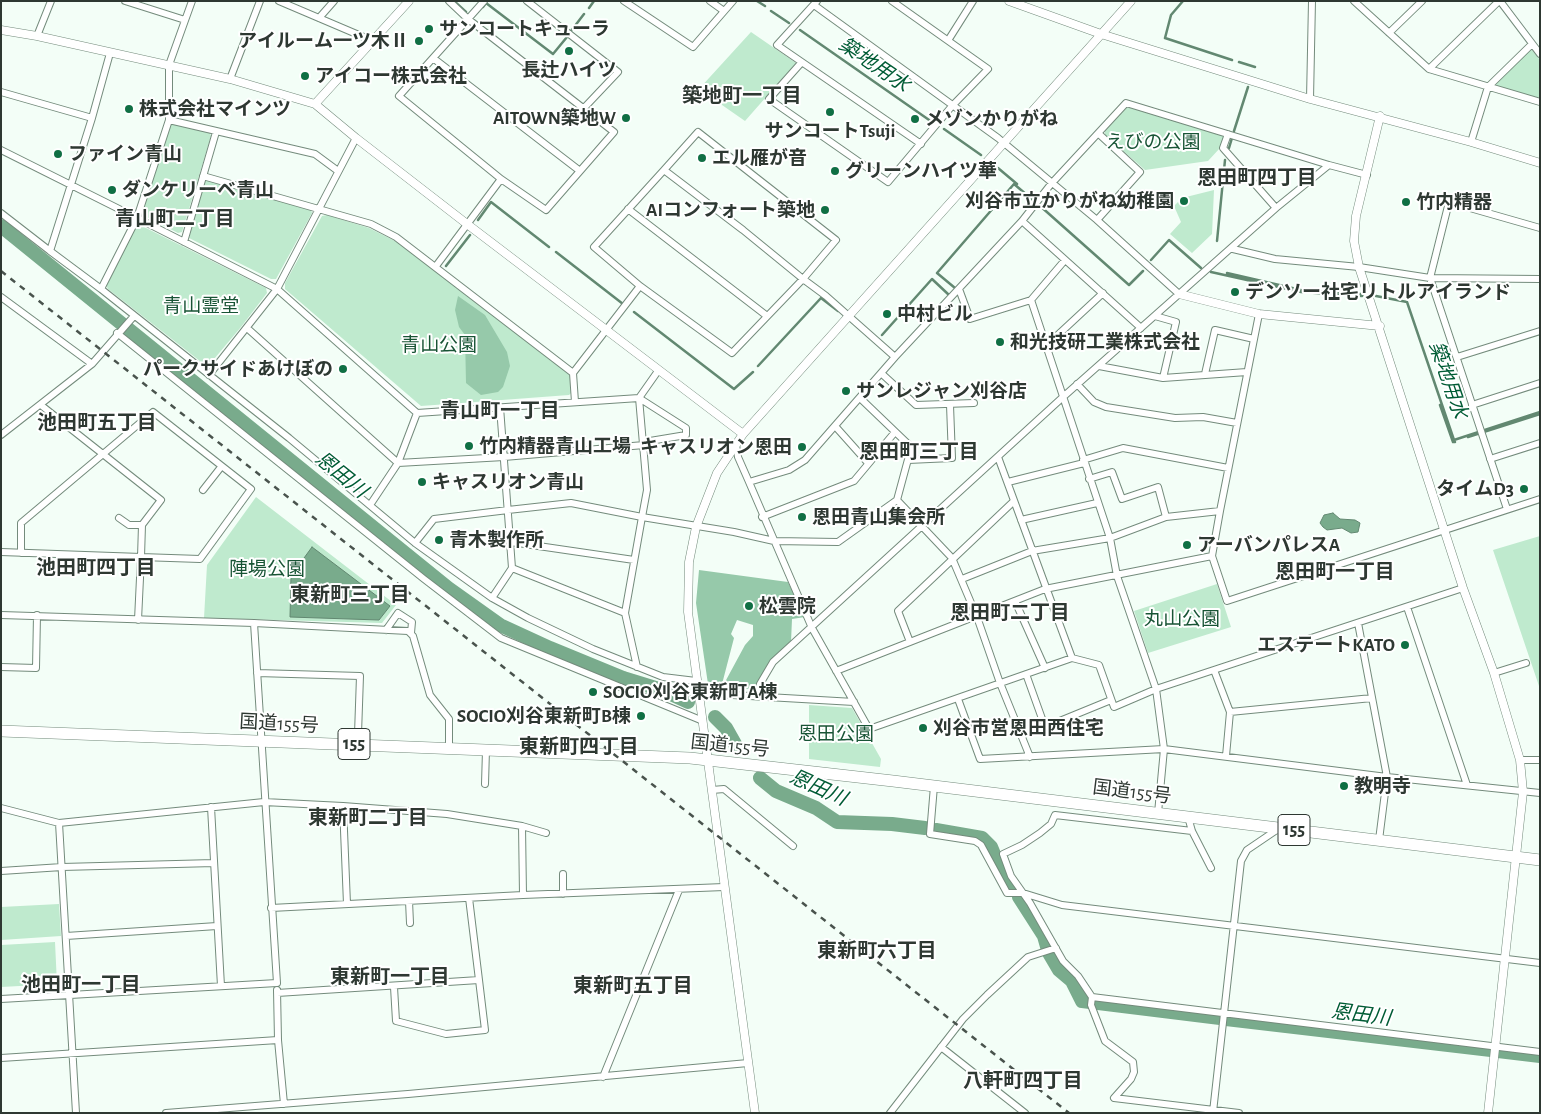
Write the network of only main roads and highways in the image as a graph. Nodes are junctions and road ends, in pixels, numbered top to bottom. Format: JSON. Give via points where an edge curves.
{"nodes":[{"id":1,"x":1,"y":731,"type":"edge"},
{"id":2,"x":1540,"y":860,"type":"edge"}],
"edges":[{"from":1,"to":2,"type":"highway","name":"国道155号","number":"155","via":[[707,760]]}]}
